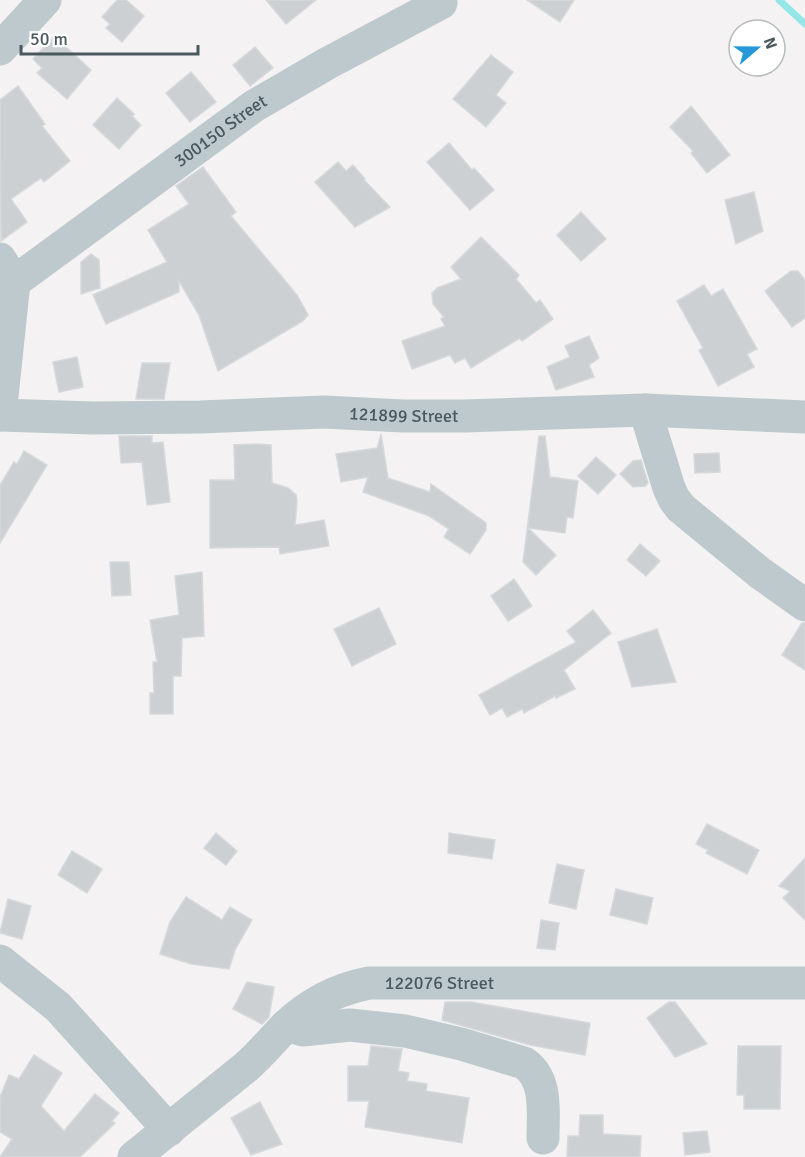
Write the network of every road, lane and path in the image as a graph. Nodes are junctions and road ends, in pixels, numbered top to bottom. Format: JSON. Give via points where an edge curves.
{"nodes":[{"id":1,"x":42,"y":2,"type":"edge"},
{"id":2,"x":441,"y":3,"type":"dead end"},
{"id":3,"x":0,"y":49,"type":"edge"},
{"id":4,"x":7,"y":270,"type":"edge"},
{"id":5,"x":645,"y":410,"type":"junction"},
{"id":6,"x":0,"y":415,"type":"edge"},
{"id":7,"x":805,"y":417,"type":"edge"},
{"id":8,"x":805,"y":605,"type":"edge"},
{"id":9,"x":0,"y":961,"type":"edge"},
{"id":10,"x":805,"y":983,"type":"edge"},
{"id":11,"x":287,"y":1025,"type":"junction"},
{"id":12,"x":169,"y":1130,"type":"junction"},
{"id":13,"x":543,"y":1138,"type":"dead end"},
{"id":14,"x":134,"y":1157,"type":"edge"}],
"edges":[{"from":1,"to":3,"type":"street"},
{"from":2,"to":4,"type":"street","name":"300150 Street","via":[[254,106]]},
{"from":4,"to":6,"type":"street"},
{"from":5,"to":6,"type":"street","name":"121899 Street","via":[[402,417],[324,412],[189,417]]},
{"from":5,"to":7,"type":"street","name":"121899 Street"},
{"from":5,"to":8,"type":"street","via":[[669,488],[681,508]]},
{"from":9,"to":12,"type":"street","via":[[58,1008]]},
{"from":10,"to":11,"type":"street","name":"122076 Street","via":[[369,983],[330,995]]},
{"from":11,"to":12,"type":"street","name":"122076 Street","via":[[262,1053]]},
{"from":11,"to":13,"type":"street","via":[[303,1030],[350,1025],[405,1031],[524,1063],[531,1067],[540,1086]]},
{"from":12,"to":14,"type":"street","name":"122076 Street"}]}
